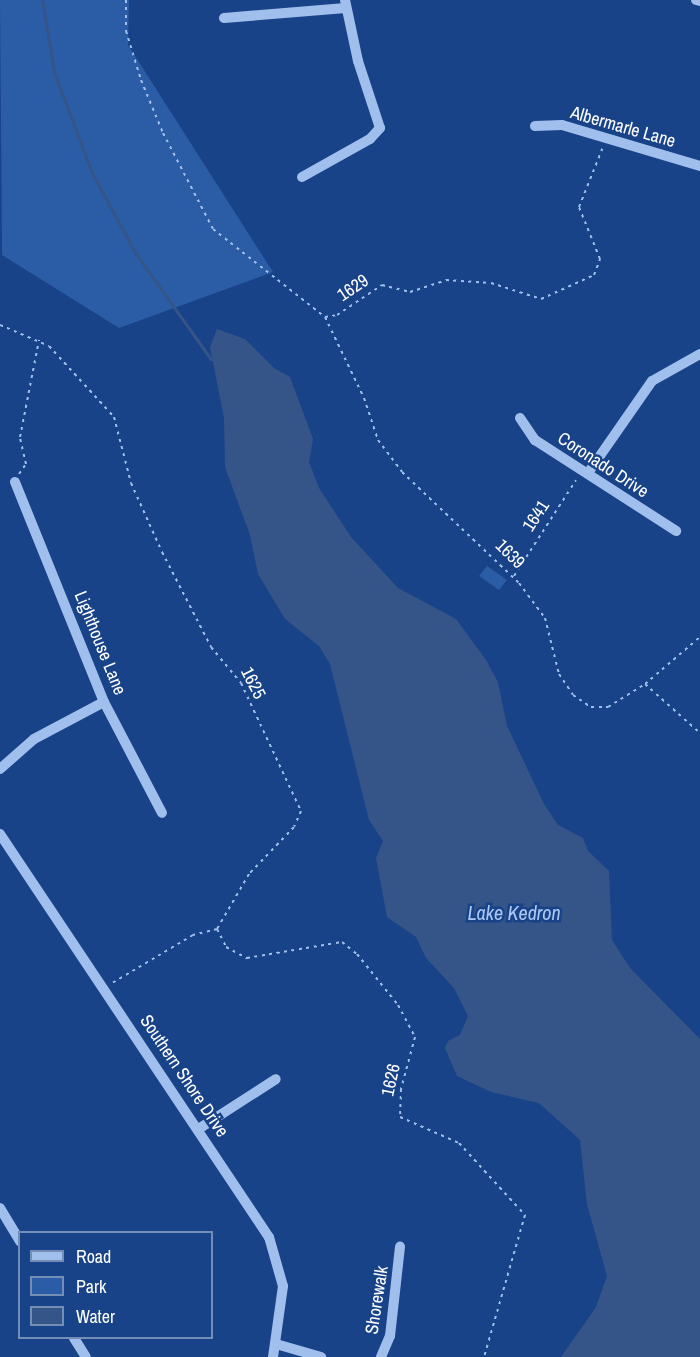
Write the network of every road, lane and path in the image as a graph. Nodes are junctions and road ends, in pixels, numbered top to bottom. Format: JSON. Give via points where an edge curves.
{"nodes":[{"id":1,"x":126,"y":0,"type":"edge"},
{"id":2,"x":696,"y":0,"type":"edge"},
{"id":3,"x":700,"y":2,"type":"edge"},
{"id":4,"x":345,"y":4,"type":"edge"},
{"id":5,"x":224,"y":18,"type":"dead end"},
{"id":6,"x":535,"y":126,"type":"dead end"},
{"id":7,"x":606,"y":139,"type":"junction"},
{"id":8,"x":700,"y":166,"type":"edge"},
{"id":9,"x":302,"y":177,"type":"dead end"},
{"id":10,"x":325,"y":317,"type":"junction"},
{"id":11,"x":0,"y":325,"type":"edge"},
{"id":12,"x":39,"y":340,"type":"junction"},
{"id":13,"x":700,"y":354,"type":"edge"},
{"id":14,"x":520,"y":418,"type":"dead end"},
{"id":15,"x":585,"y":472,"type":"junction"},
{"id":16,"x":15,"y":482,"type":"joint"},
{"id":17,"x":676,"y":531,"type":"dead end"},
{"id":18,"x":513,"y":576,"type":"junction"},
{"id":19,"x":700,"y":637,"type":"edge"},
{"id":20,"x":645,"y":684,"type":"junction"},
{"id":21,"x":104,"y":702,"type":"junction"},
{"id":22,"x":700,"y":733,"type":"edge"},
{"id":23,"x":0,"y":770,"type":"edge"},
{"id":24,"x":162,"y":813,"type":"dead end"},
{"id":25,"x":0,"y":834,"type":"edge"},
{"id":26,"x":217,"y":929,"type":"junction"},
{"id":27,"x":105,"y":988,"type":"junction"},
{"id":28,"x":276,"y":1079,"type":"dead end"},
{"id":29,"x":200,"y":1128,"type":"junction"},
{"id":30,"x":0,"y":1208,"type":"edge"},
{"id":31,"x":18,"y":1238,"type":"edge"},
{"id":32,"x":400,"y":1247,"type":"dead end"},
{"id":33,"x":75,"y":1339,"type":"edge"},
{"id":34,"x":276,"y":1344,"type":"junction"},
{"id":35,"x":86,"y":1357,"type":"edge"},
{"id":36,"x":273,"y":1357,"type":"edge"},
{"id":37,"x":321,"y":1357,"type":"edge"},
{"id":38,"x":381,"y":1357,"type":"edge"},
{"id":39,"x":484,"y":1357,"type":"edge"}],
"edges":[{"from":1,"to":10,"type":"path","name":"1629","via":[[126,31],[141,80],[163,133],[213,229]]},
{"from":2,"to":3,"type":"street"},
{"from":4,"to":5,"type":"street"},
{"from":4,"to":9,"type":"street","via":[[380,128],[370,139]]},
{"from":6,"to":7,"type":"street","name":"Albermarle Lane","via":[[562,125]]},
{"from":7,"to":8,"type":"street","name":"Albermarle Lane"},
{"from":7,"to":10,"type":"path","name":"1629","via":[[579,207],[600,259],[594,275],[541,299],[491,283],[446,280],[410,292],[382,285],[337,315]]},
{"from":10,"to":18,"type":"path","name":"1639","via":[[384,448],[402,472]]},
{"from":11,"to":12,"type":"path"},
{"from":12,"to":16,"type":"path","via":[[20,437],[26,464]]},
{"from":12,"to":26,"type":"path","name":"1625","via":[[58,353],[114,417],[131,483],[162,552],[212,647],[241,683],[301,812],[294,827],[249,874]]},
{"from":13,"to":15,"type":"street","via":[[652,381]]},
{"from":14,"to":15,"type":"street","name":"Coronado Drive","via":[[535,440]]},
{"from":15,"to":17,"type":"street","name":"Coronado Drive"},
{"from":15,"to":18,"type":"path","name":"1641"},
{"from":16,"to":21,"type":"street","name":"Lighthouse Lane"},
{"from":18,"to":20,"type":"path","name":"1639","via":[[545,618],[559,674],[573,695],[591,707],[608,707]]},
{"from":19,"to":20,"type":"path","name":"1639"},
{"from":20,"to":22,"type":"path"},
{"from":21,"to":23,"type":"street","via":[[34,739]]},
{"from":21,"to":24,"type":"street","name":"Lighthouse Lane"},
{"from":25,"to":27,"type":"street","name":"Southern Shore Drive"},
{"from":26,"to":27,"type":"path","via":[[193,935],[172,950],[137,965]]},
{"from":26,"to":39,"type":"path","name":"1626","via":[[226,947],[247,958],[342,942],[357,954],[398,1005],[415,1037],[401,1089],[400,1117],[459,1143],[525,1215]]},
{"from":27,"to":29,"type":"street","name":"Southern Shore Drive"},
{"from":28,"to":29,"type":"street"},
{"from":29,"to":34,"type":"street","name":"Southern Shore Drive","via":[[275,1252],[283,1286]]},
{"from":30,"to":31,"type":"street"},
{"from":32,"to":38,"type":"street","name":"Shorewalk","via":[[390,1336]]},
{"from":33,"to":35,"type":"street"},
{"from":34,"to":36,"type":"street","name":"Southern Shore Drive"},
{"from":34,"to":37,"type":"street"}]}
